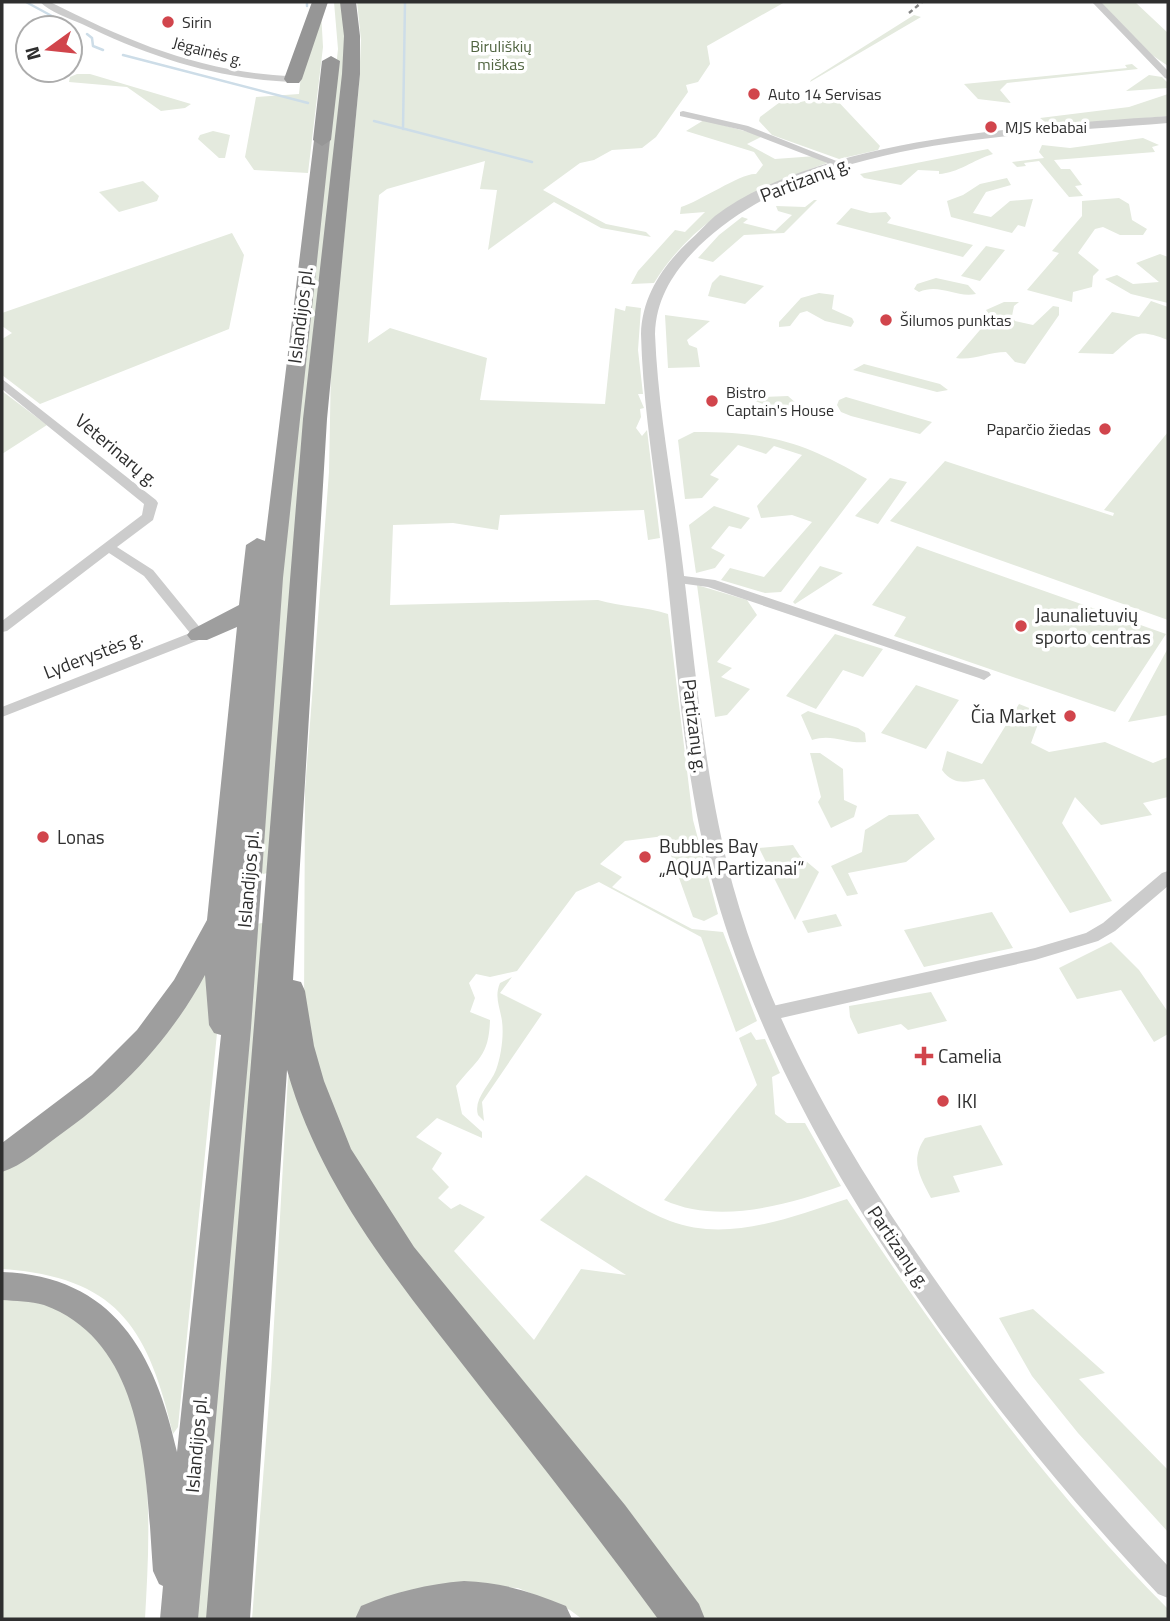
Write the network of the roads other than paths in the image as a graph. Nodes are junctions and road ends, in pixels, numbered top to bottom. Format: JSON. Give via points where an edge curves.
{"nodes":[{"id":1,"x":44,"y":2,"type":"edge"},
{"id":2,"x":320,"y":2,"type":"edge"},
{"id":3,"x":329,"y":2,"type":"edge"},
{"id":4,"x":348,"y":2,"type":"edge"},
{"id":5,"x":1096,"y":2,"type":"edge"},
{"id":6,"x":331,"y":24,"type":"dead end"},
{"id":7,"x":332,"y":46,"type":"dead end"},
{"id":8,"x":1168,"y":76,"type":"edge"},
{"id":9,"x":292,"y":79,"type":"joint"},
{"id":10,"x":683,"y":114,"type":"dead end"},
{"id":11,"x":1168,"y":119,"type":"edge"},
{"id":12,"x":322,"y":140,"type":"joint"},
{"id":13,"x":839,"y":164,"type":"junction"},
{"id":14,"x":328,"y":187,"type":"junction"},
{"id":15,"x":2,"y":383,"type":"edge"},
{"id":16,"x":109,"y":548,"type":"junction"},
{"id":17,"x":677,"y":579,"type":"junction"},
{"id":18,"x":250,"y":608,"type":"junction"},
{"id":19,"x":2,"y":628,"type":"edge"},
{"id":20,"x":199,"y":635,"type":"junction"},
{"id":21,"x":245,"y":650,"type":"junction"},
{"id":22,"x":984,"y":675,"type":"dead end"},
{"id":23,"x":2,"y":712,"type":"edge"},
{"id":24,"x":1168,"y":877,"type":"edge"},
{"id":25,"x":221,"y":910,"type":"junction"},
{"id":26,"x":281,"y":935,"type":"junction"},
{"id":27,"x":768,"y":1014,"type":"junction"},
{"id":28,"x":230,"y":1090,"type":"junction"},
{"id":29,"x":2,"y":1159,"type":"edge"},
{"id":30,"x":2,"y":1286,"type":"edge"},
{"id":31,"x":1168,"y":1585,"type":"edge"},
{"id":32,"x":178,"y":1619,"type":"edge"},
{"id":33,"x":228,"y":1619,"type":"edge"},
{"id":34,"x":374,"y":1619,"type":"edge"},
{"id":35,"x":553,"y":1619,"type":"edge"},
{"id":36,"x":684,"y":1619,"type":"edge"}],
"edges":[{"from":1,"to":9,"type":"street","name":"Jėgainės g.","via":[[143,50],[243,77]]},
{"from":2,"to":9,"type":"highway"},
{"from":3,"to":6,"type":"highway"},
{"from":4,"to":14,"type":"highway","via":[[351,74]]},
{"from":5,"to":8,"type":"street"},
{"from":7,"to":12,"type":"highway"},
{"from":10,"to":13,"type":"street","via":[[744,128]]},
{"from":11,"to":13,"type":"street","name":"Partizanų g.","via":[[948,142]]},
{"from":12,"to":14,"type":"highway","name":"Islandijos pl."},
{"from":13,"to":17,"type":"street","name":"Partizanų g.","via":[[781,185],[729,212],[678,258],[655,297],[649,345]]},
{"from":14,"to":18,"type":"highway","via":[[291,260]]},
{"from":14,"to":26,"type":"highway","name":"Islandijos pl."},
{"from":14,"to":28,"type":"highway","name":"Islandijos pl.","via":[[273,564]]},
{"from":15,"to":16,"type":"street","name":"Veterinarų g.","via":[[151,503],[148,516]]},
{"from":16,"to":19,"type":"street","name":"Veterinarų g."},
{"from":16,"to":20,"type":"street","via":[[130,556],[157,581]]},
{"from":17,"to":22,"type":"street","via":[[710,583]]},
{"from":17,"to":27,"type":"street","name":"Partizanų g.","via":[[713,845],[734,922]]},
{"from":18,"to":20,"type":"highway"},
{"from":18,"to":21,"type":"highway"},
{"from":20,"to":21,"type":"highway","via":[[224,636]]},
{"from":20,"to":23,"type":"street","name":"Lyderystės g."},
{"from":21,"to":25,"type":"highway"},
{"from":24,"to":27,"type":"street","via":[[1092,937]]},
{"from":25,"to":28,"type":"highway","via":[[218,962]]},
{"from":25,"to":29,"type":"highway","via":[[176,1003],[146,1043],[81,1103]]},
{"from":26,"to":33,"type":"highway","name":"Islandijos pl."},
{"from":26,"to":36,"type":"highway","via":[[297,1046],[336,1155],[401,1258]]},
{"from":27,"to":31,"type":"street","name":"Partizanų g.","via":[[834,1147],[952,1325],[1051,1454]]},
{"from":28,"to":32,"type":"highway","name":"Islandijos pl."},
{"from":30,"to":32,"type":"highway","via":[[53,1293],[78,1305],[105,1326],[128,1354],[145,1392],[157,1441]]},
{"from":34,"to":35,"type":"highway","via":[[411,1606],[460,1598],[508,1602]]}]}
